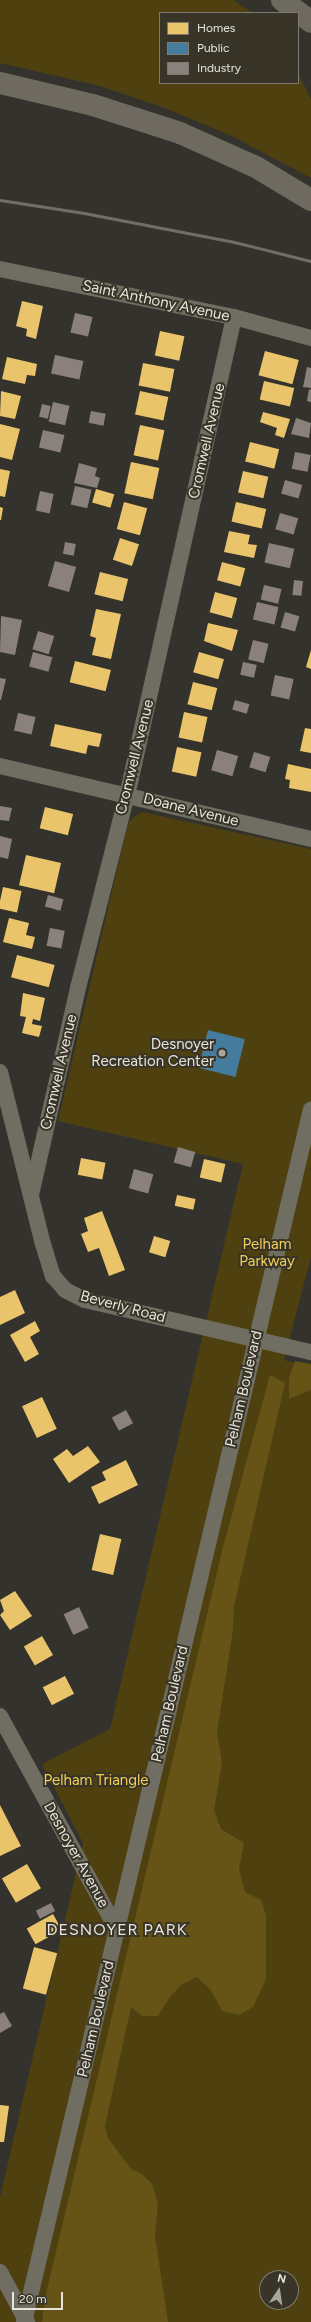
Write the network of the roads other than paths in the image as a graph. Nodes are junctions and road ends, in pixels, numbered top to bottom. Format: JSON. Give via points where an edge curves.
{"nodes":[{"id":1,"x":282,"y":0,"type":"edge"},
{"id":2,"x":298,"y":12,"type":"edge"},
{"id":3,"x":299,"y":13,"type":"edge"},
{"id":4,"x":311,"y":22,"type":"edge"},
{"id":5,"x":0,"y":83,"type":"edge"},
{"id":6,"x":311,"y":200,"type":"edge"},
{"id":7,"x":0,"y":269,"type":"edge"},
{"id":8,"x":234,"y":317,"type":"junction"},
{"id":9,"x":311,"y":338,"type":"edge"},
{"id":10,"x":0,"y":766,"type":"edge"},
{"id":11,"x":126,"y":794,"type":"junction"},
{"id":12,"x":311,"y":839,"type":"edge"},
{"id":13,"x":0,"y":1072,"type":"edge"},
{"id":14,"x":311,"y":1109,"type":"edge"},
{"id":15,"x":31,"y":1195,"type":"junction"},
{"id":16,"x":256,"y":1339,"type":"junction"},
{"id":17,"x":311,"y":1352,"type":"edge"},
{"id":18,"x":0,"y":1716,"type":"edge"},
{"id":19,"x":117,"y":1930,"type":"junction"},
{"id":20,"x":0,"y":2272,"type":"edge"},
{"id":21,"x":26,"y":2321,"type":"edge"}],
"edges":[{"from":1,"to":2,"type":"highway"},
{"from":3,"to":4,"type":"highway"},
{"from":5,"to":6,"type":"highway","via":[[101,107],[180,133],[256,167]]},
{"from":7,"to":8,"type":"street","name":"Saint Anthony Avenue"},
{"from":8,"to":9,"type":"street","name":"Saint Anthony Avenue"},
{"from":8,"to":11,"type":"street","name":"Cromwell Avenue"},
{"from":10,"to":11,"type":"street","name":"Doane Avenue"},
{"from":11,"to":12,"type":"street","name":"Doane Avenue"},
{"from":11,"to":15,"type":"street","name":"Cromwell Avenue"},
{"from":13,"to":15,"type":"street","name":"Beverly Road"},
{"from":14,"to":16,"type":"street","name":"Pelham Boulevard"},
{"from":15,"to":16,"type":"street","name":"Beverly Road","via":[[53,1276],[65,1290],[85,1300]]},
{"from":16,"to":17,"type":"street","name":"Beverly Road"},
{"from":16,"to":19,"type":"street","name":"Pelham Boulevard"},
{"from":18,"to":19,"type":"street","name":"Desnoyer Avenue"},
{"from":19,"to":21,"type":"street","name":"Pelham Boulevard"},
{"from":20,"to":21,"type":"street"}]}
